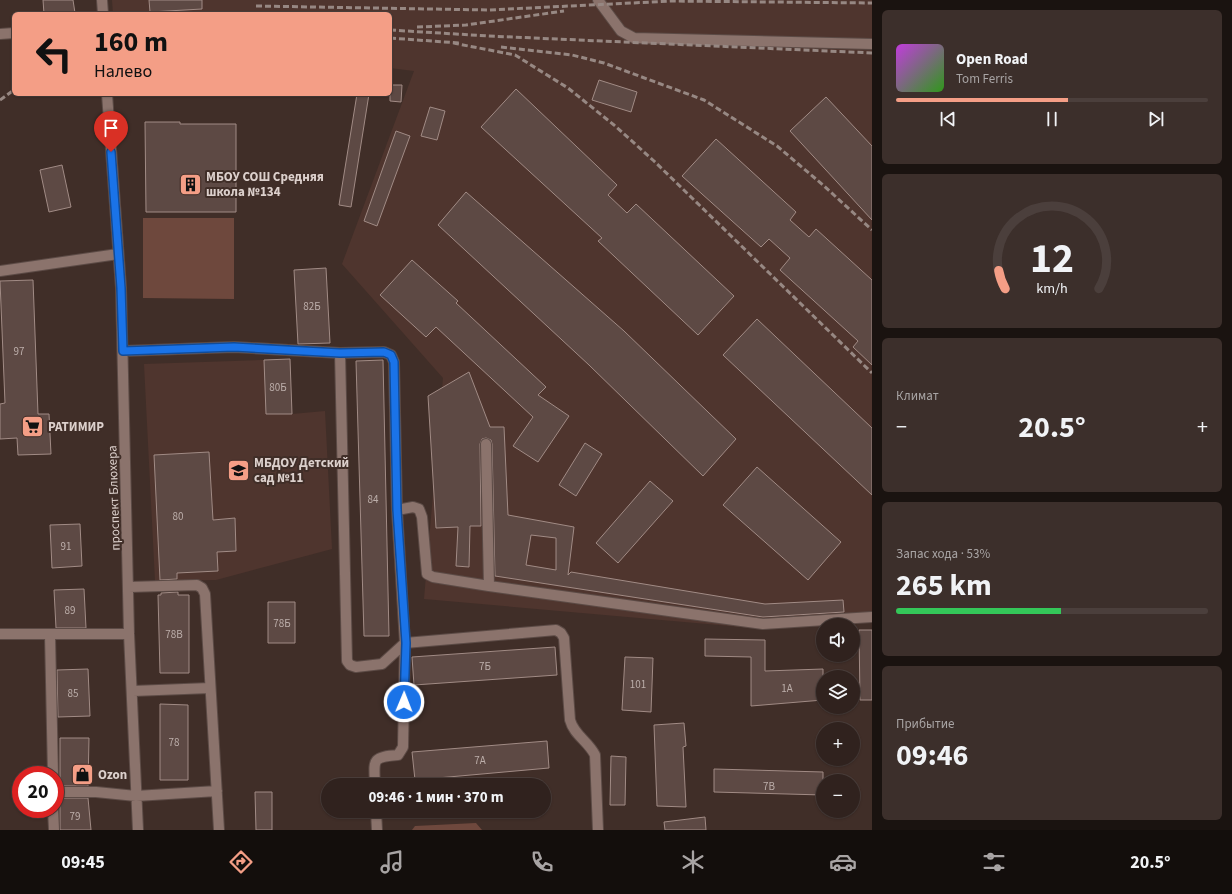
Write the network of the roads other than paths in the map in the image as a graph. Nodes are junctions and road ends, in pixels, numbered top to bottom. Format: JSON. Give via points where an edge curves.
{"nodes":[{"id":1,"x":102,"y":0,"type":"edge"},
{"id":2,"x":598,"y":0,"type":"edge"},
{"id":3,"x":103,"y":12,"type":"edge"},
{"id":4,"x":12,"y":33,"type":"edge"},
{"id":5,"x":0,"y":34,"type":"edge"},
{"id":6,"x":872,"y":44,"type":"edge"},
{"id":7,"x":107,"y":96,"type":"edge"},
{"id":8,"x":118,"y":254,"type":"junction"},
{"id":9,"x":0,"y":271,"type":"edge"},
{"id":10,"x":123,"y":351,"type":"junction"},
{"id":11,"x":340,"y":353,"type":"junction"},
{"id":12,"x":486,"y":444,"type":"dead end"},
{"id":13,"x":397,"y":510,"type":"junction"},
{"id":14,"x":489,"y":586,"type":"junction"},
{"id":15,"x":129,"y":587,"type":"junction"},
{"id":16,"x":872,"y":617,"type":"edge"},
{"id":17,"x":0,"y":634,"type":"edge"},
{"id":18,"x":129,"y":634,"type":"junction"},
{"id":19,"x":50,"y":635,"type":"junction"},
{"id":20,"x":406,"y":643,"type":"junction"},
{"id":21,"x":210,"y":688,"type":"junction"},
{"id":22,"x":133,"y":691,"type":"junction"},
{"id":23,"x":53,"y":766,"type":"edge"},
{"id":24,"x":375,"y":778,"type":"edge"},
{"id":25,"x":217,"y":791,"type":"junction"},
{"id":26,"x":64,"y":792,"type":"edge"},
{"id":27,"x":136,"y":796,"type":"junction"},
{"id":28,"x":53,"y":818,"type":"edge"},
{"id":29,"x":376,"y":818,"type":"edge"},
{"id":30,"x":54,"y":830,"type":"edge"},
{"id":31,"x":138,"y":830,"type":"edge"},
{"id":32,"x":219,"y":830,"type":"edge"},
{"id":33,"x":377,"y":830,"type":"edge"},
{"id":34,"x":598,"y":830,"type":"edge"}],
"edges":[{"from":1,"to":3,"type":"street"},
{"from":2,"to":6,"type":"street","via":[[621,31],[634,38]]},
{"from":4,"to":5,"type":"street"},
{"from":7,"to":8,"type":"street","name":"проспект Блюхера"},
{"from":8,"to":9,"type":"street"},
{"from":8,"to":10,"type":"street","name":"проспект Блюхера"},
{"from":10,"to":11,"type":"street","via":[[234,347]]},
{"from":10,"to":15,"type":"street","name":"проспект Блюхера"},
{"from":11,"to":13,"type":"street","via":[[384,352],[391,355],[394,362]]},
{"from":11,"to":20,"type":"street","via":[[347,661],[356,667],[382,664]]},
{"from":12,"to":14,"type":"street"},
{"from":13,"to":14,"type":"street","via":[[413,507],[419,509],[422,516],[427,574],[433,578]]},
{"from":13,"to":20,"type":"street"},
{"from":14,"to":16,"type":"street","via":[[763,624]]},
{"from":15,"to":18,"type":"street","name":"проспект Блюхера"},
{"from":15,"to":21,"type":"street","via":[[197,585],[202,588],[205,594]]},
{"from":17,"to":19,"type":"street"},
{"from":18,"to":19,"type":"street"},
{"from":18,"to":22,"type":"street","name":"проспект Блюхера"},
{"from":19,"to":23,"type":"street"},
{"from":20,"to":24,"type":"street","via":[[403,747],[398,755],[381,756],[376,760]]},
{"from":20,"to":34,"type":"street","via":[[556,630],[561,632],[564,638],[570,720],[575,732],[591,747],[595,755]]},
{"from":21,"to":22,"type":"street"},
{"from":21,"to":25,"type":"street"},
{"from":22,"to":27,"type":"street","name":"проспект Блюхера"},
{"from":25,"to":27,"type":"street"},
{"from":25,"to":32,"type":"street"},
{"from":26,"to":27,"type":"street"},
{"from":27,"to":31,"type":"street","name":"проспект Блюхера"},
{"from":28,"to":30,"type":"street"},
{"from":29,"to":33,"type":"street"}]}
